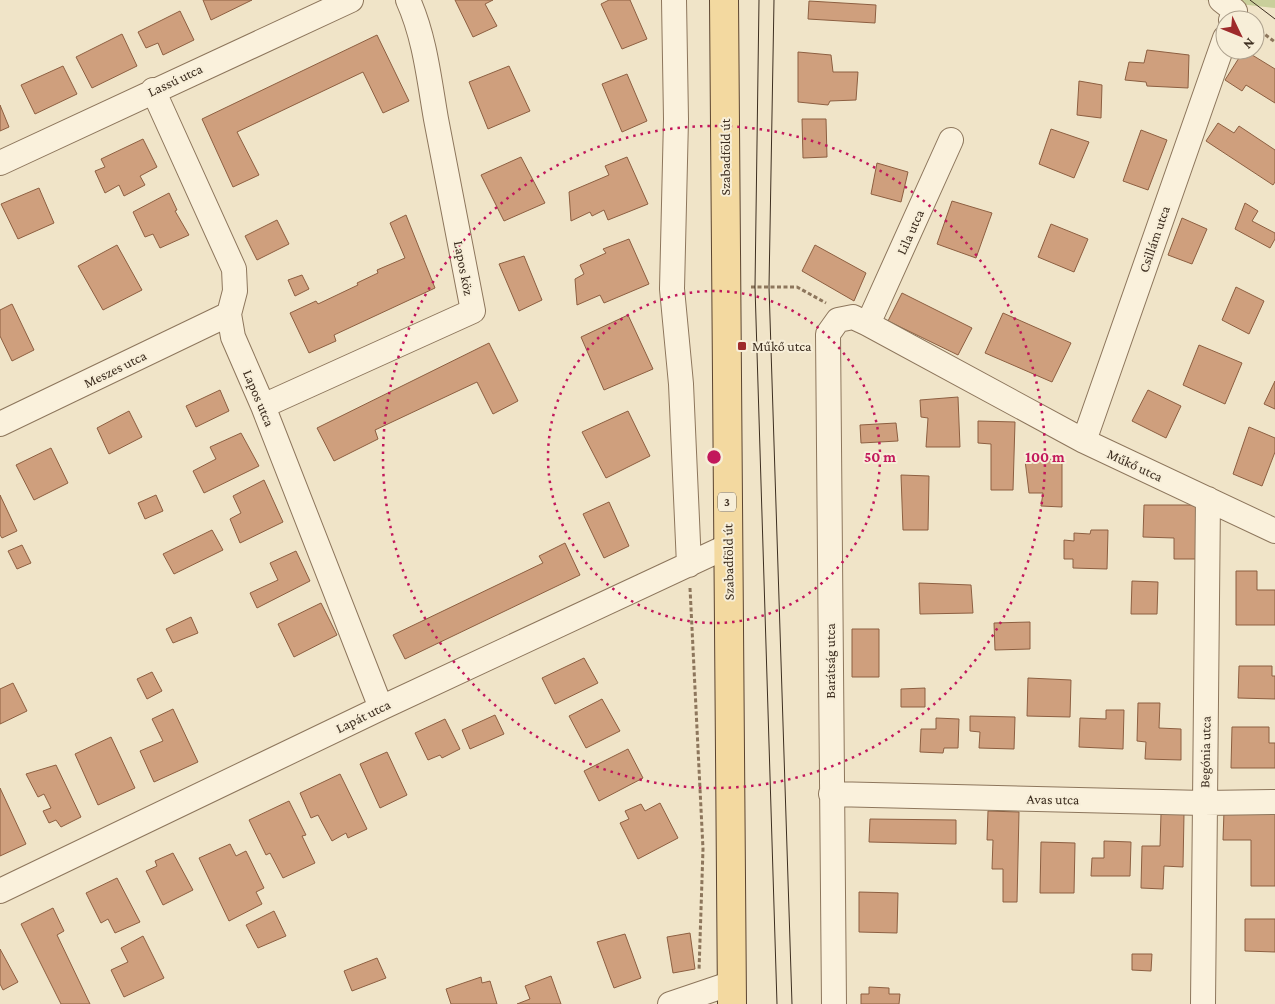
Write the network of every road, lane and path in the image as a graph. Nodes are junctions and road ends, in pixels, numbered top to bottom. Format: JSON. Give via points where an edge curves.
{"nodes":[{"id":1,"x":351,"y":0,"type":"edge"},
{"id":2,"x":408,"y":0,"type":"edge"},
{"id":3,"x":674,"y":0,"type":"edge"},
{"id":4,"x":724,"y":0,"type":"edge"},
{"id":5,"x":1217,"y":60,"type":"edge"},
{"id":6,"x":153,"y":90,"type":"junction"},
{"id":7,"x":951,"y":140,"type":"dead end"},
{"id":8,"x":0,"y":163,"type":"edge"},
{"id":9,"x":743,"y":288,"type":"dead end"},
{"id":10,"x":229,"y":314,"type":"junction"},
{"id":11,"x":838,"y":320,"type":"junction"},
{"id":12,"x":868,"y":324,"type":"junction"},
{"id":13,"x":263,"y":406,"type":"junction"},
{"id":14,"x":0,"y":424,"type":"edge"},
{"id":15,"x":1084,"y":441,"type":"junction"},
{"id":16,"x":1208,"y":499,"type":"junction"},
{"id":17,"x":1275,"y":530,"type":"edge"},
{"id":18,"x":728,"y":546,"type":"junction"},
{"id":19,"x":689,"y":565,"type":"junction"},
{"id":20,"x":381,"y":708,"type":"junction"},
{"id":21,"x":831,"y":794,"type":"junction"},
{"id":22,"x":1275,"y":802,"type":"edge"},
{"id":23,"x":1204,"y":803,"type":"junction"},
{"id":24,"x":0,"y":891,"type":"edge"},
{"id":25,"x":698,"y":994,"type":"junction"},
{"id":26,"x":732,"y":994,"type":"edge"},
{"id":27,"x":670,"y":1004,"type":"edge"},
{"id":28,"x":834,"y":1004,"type":"edge"},
{"id":29,"x":1203,"y":1004,"type":"edge"}],
"edges":[{"from":1,"to":6,"type":"street","name":"Lassú utca"},
{"from":2,"to":13,"type":"street","name":"Lapos köz","via":[[430,72],[473,311]]},
{"from":3,"to":19,"type":"street","via":[[676,119],[672,289],[681,384]]},
{"from":4,"to":18,"type":"main road","name":"Szabadföld út","number":"3"},
{"from":5,"to":15,"type":"street","name":"Csillám utca"},
{"from":6,"to":8,"type":"street","name":"Lassú utca"},
{"from":6,"to":10,"type":"street","name":"Lapos utca","via":[[234,269],[235,291]]},
{"from":7,"to":12,"type":"street","name":"Lila utca"},
{"from":9,"to":11,"type":"path","via":[[797,287],[825,302]]},
{"from":10,"to":13,"type":"street","name":"Lapos utca","via":[[232,337]]},
{"from":10,"to":14,"type":"street","name":"Meszes utca"},
{"from":11,"to":12,"type":"street","name":"Műkő utca","via":[[852,317]]},
{"from":11,"to":21,"type":"street","name":"Barátság utca","via":[[828,334]]},
{"from":12,"to":15,"type":"street","name":"Műkő utca"},
{"from":13,"to":20,"type":"street","name":"Lapos utca"},
{"from":15,"to":16,"type":"street","name":"Műkő utca"},
{"from":16,"to":17,"type":"street","name":"Műkő utca"},
{"from":16,"to":23,"type":"street","name":"Begónia utca"},
{"from":18,"to":19,"type":"street","name":"Lapát utca"},
{"from":18,"to":26,"type":"main road","name":"Szabadföld út","number":"3"},
{"from":19,"to":20,"type":"street","name":"Lapát utca"},
{"from":19,"to":25,"type":"path","via":[[703,849]]},
{"from":20,"to":24,"type":"street","name":"Lapát utca"},
{"from":21,"to":23,"type":"street","name":"Avas utca"},
{"from":21,"to":28,"type":"street","name":"Barátság utca"},
{"from":22,"to":23,"type":"street","name":"Avas utca"},
{"from":23,"to":29,"type":"street","name":"Begónia utca"},
{"from":25,"to":26,"type":"street"},
{"from":25,"to":27,"type":"street"}]}
